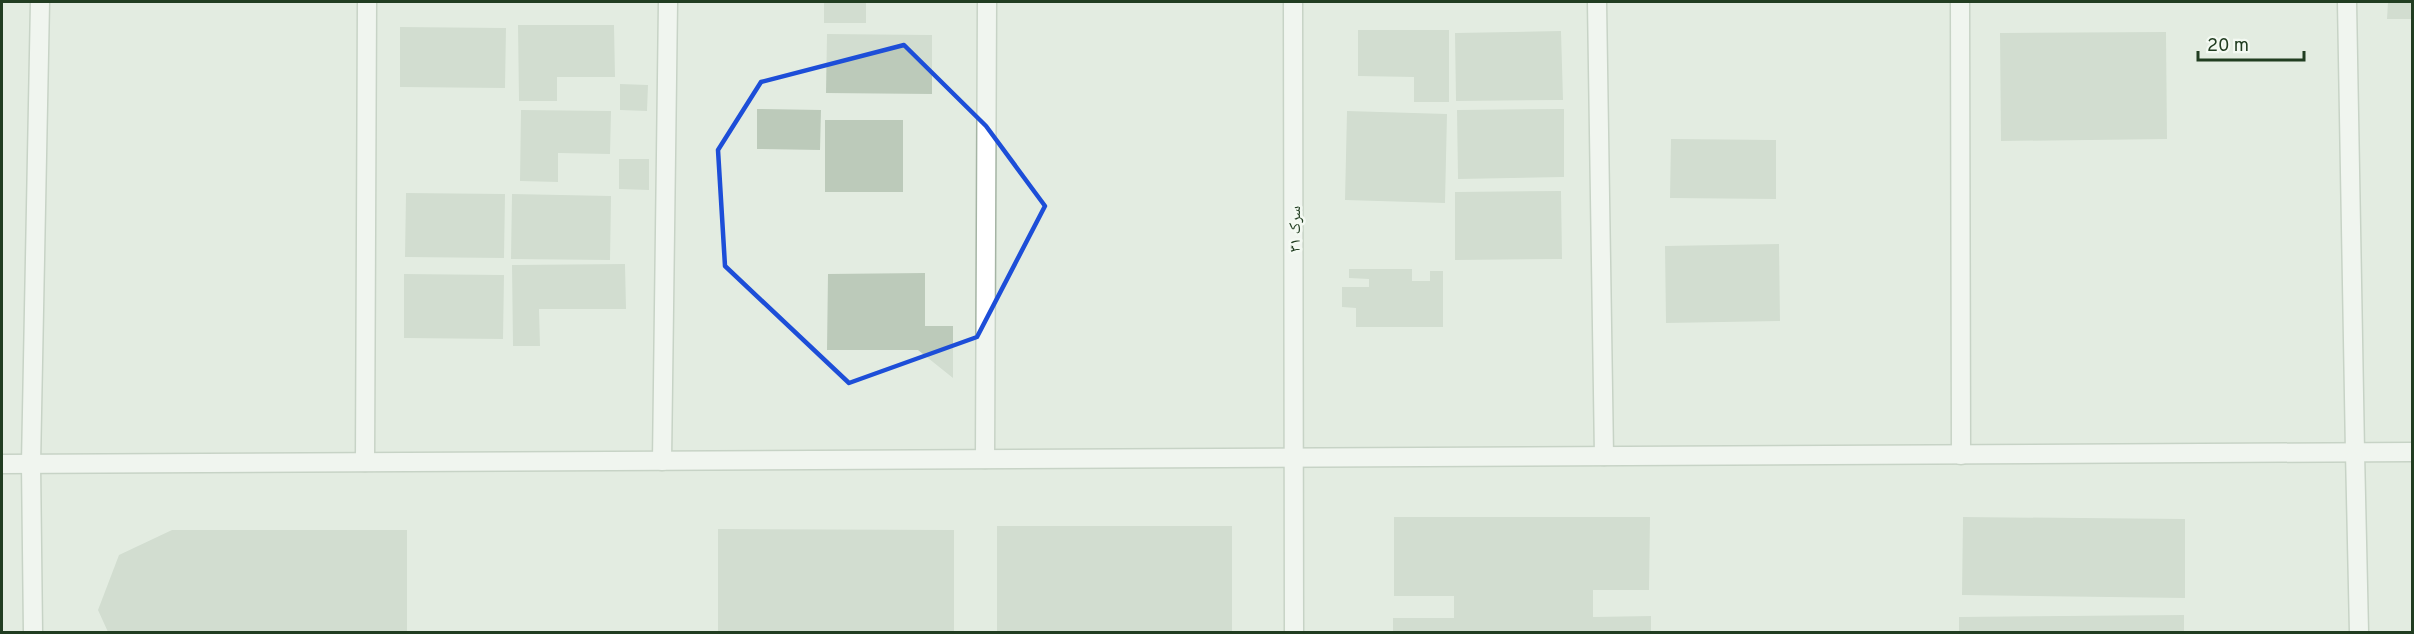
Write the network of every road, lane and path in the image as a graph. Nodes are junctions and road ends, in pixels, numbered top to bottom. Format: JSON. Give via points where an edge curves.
{"nodes":[{"id":1,"x":40,"y":2,"type":"edge"},
{"id":2,"x":366,"y":2,"type":"edge"},
{"id":3,"x":668,"y":2,"type":"edge"},
{"id":4,"x":987,"y":2,"type":"edge"},
{"id":5,"x":1293,"y":2,"type":"edge"},
{"id":6,"x":1597,"y":2,"type":"edge"},
{"id":7,"x":1960,"y":2,"type":"edge"},
{"id":8,"x":2347,"y":2,"type":"edge"},
{"id":9,"x":2412,"y":452,"type":"edge"},
{"id":10,"x":2355,"y":453,"type":"junction"},
{"id":11,"x":1961,"y":455,"type":"junction"},
{"id":12,"x":1604,"y":456,"type":"junction"},
{"id":13,"x":1294,"y":458,"type":"junction"},
{"id":14,"x":985,"y":459,"type":"junction"},
{"id":15,"x":662,"y":461,"type":"junction"},
{"id":16,"x":365,"y":462,"type":"junction"},
{"id":17,"x":2,"y":464,"type":"edge"},
{"id":18,"x":31,"y":464,"type":"junction"},
{"id":19,"x":33,"y":633,"type":"edge"},
{"id":20,"x":1294,"y":633,"type":"edge"},
{"id":21,"x":2359,"y":633,"type":"edge"}],
"edges":[{"from":1,"to":18,"type":"street"},
{"from":2,"to":16,"type":"street"},
{"from":3,"to":15,"type":"street"},
{"from":4,"to":14,"type":"street"},
{"from":5,"to":13,"type":"street","name":"سرک ۳۱"},
{"from":6,"to":12,"type":"street"},
{"from":7,"to":11,"type":"street"},
{"from":8,"to":10,"type":"street"},
{"from":9,"to":10,"type":"street"},
{"from":10,"to":11,"type":"street"},
{"from":10,"to":21,"type":"street"},
{"from":11,"to":12,"type":"street"},
{"from":12,"to":13,"type":"street"},
{"from":13,"to":14,"type":"street"},
{"from":13,"to":20,"type":"street","name":"سرک ۳۱"},
{"from":14,"to":15,"type":"street"},
{"from":15,"to":16,"type":"street"},
{"from":16,"to":18,"type":"street"},
{"from":17,"to":18,"type":"street"},
{"from":18,"to":19,"type":"street"}]}
